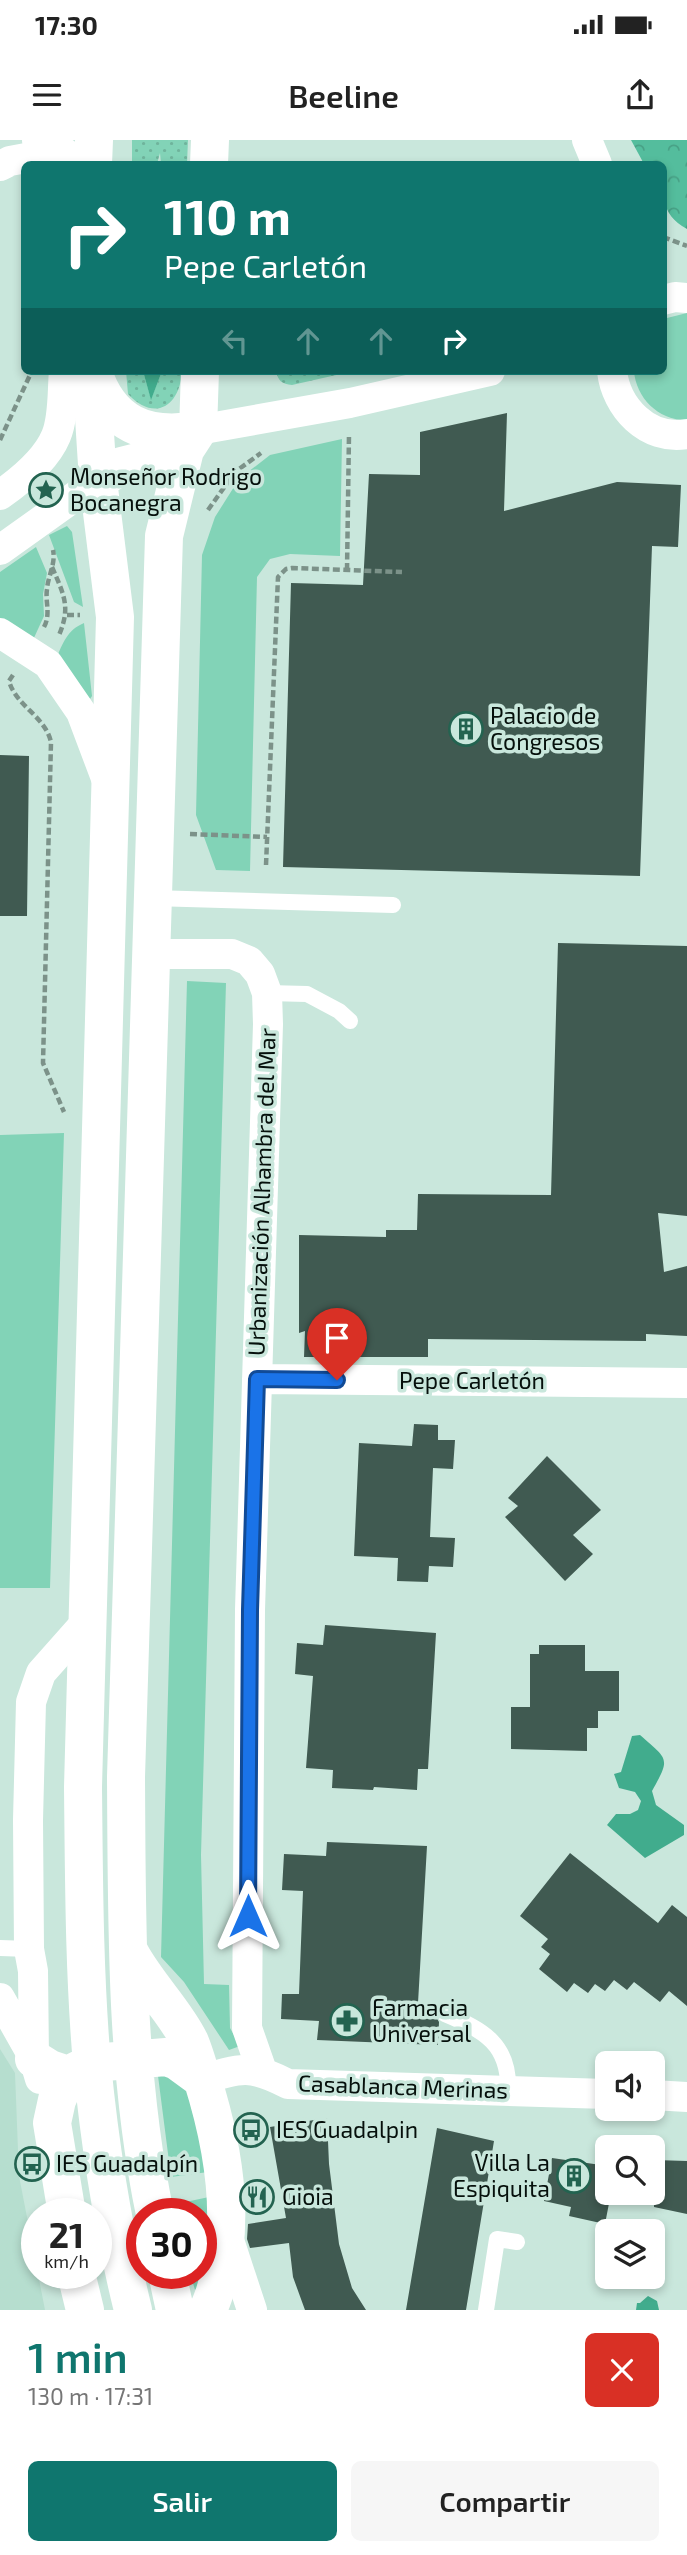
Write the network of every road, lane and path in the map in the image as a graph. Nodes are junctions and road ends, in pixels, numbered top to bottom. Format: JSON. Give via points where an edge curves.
{"nodes":[{"id":1,"x":94,"y":140,"type":"edge"},
{"id":2,"x":210,"y":140,"type":"edge"},
{"id":3,"x":587,"y":140,"type":"edge"},
{"id":4,"x":66,"y":155,"type":"edge"},
{"id":5,"x":209,"y":161,"type":"edge"},
{"id":6,"x":596,"y":161,"type":"edge"},
{"id":7,"x":0,"y":166,"type":"edge"},
{"id":8,"x":667,"y":238,"type":"edge"},
{"id":9,"x":687,"y":246,"type":"edge"},
{"id":10,"x":667,"y":299,"type":"edge"},
{"id":11,"x":687,"y":299,"type":"edge"},
{"id":12,"x":30,"y":375,"type":"edge"},
{"id":13,"x":64,"y":375,"type":"edge"},
{"id":14,"x":92,"y":375,"type":"edge"},
{"id":15,"x":94,"y":375,"type":"edge"},
{"id":16,"x":200,"y":375,"type":"edge"},
{"id":17,"x":472,"y":375,"type":"edge"},
{"id":18,"x":612,"y":375,"type":"edge"},
{"id":19,"x":350,"y":403,"type":"junction"},
{"id":20,"x":687,"y":434,"type":"edge"},
{"id":21,"x":181,"y":437,"type":"junction"},
{"id":22,"x":0,"y":440,"type":"edge"},
{"id":23,"x":99,"y":480,"type":"junction"},
{"id":24,"x":0,"y":495,"type":"edge"},
{"id":25,"x":0,"y":550,"type":"edge"},
{"id":26,"x":52,"y":566,"type":"dead end"},
{"id":27,"x":348,"y":570,"type":"junction"},
{"id":28,"x":402,"y":572,"type":"dead end"},
{"id":29,"x":67,"y":615,"type":"dead end"},
{"id":30,"x":0,"y":633,"type":"edge"},
{"id":31,"x":111,"y":792,"type":"junction"},
{"id":32,"x":187,"y":834,"type":"dead end"},
{"id":33,"x":267,"y":837,"type":"junction"},
{"id":34,"x":266,"y":865,"type":"dead end"},
{"id":35,"x":152,"y":898,"type":"junction"},
{"id":36,"x":393,"y":905,"type":"dead end"},
{"id":37,"x":151,"y":954,"type":"junction"},
{"id":38,"x":267,"y":993,"type":"junction"},
{"id":39,"x":350,"y":1021,"type":"dead end"},
{"id":40,"x":257,"y":1379,"type":"junction"},
{"id":41,"x":687,"y":1382,"type":"edge"},
{"id":42,"x":88,"y":1620,"type":"junction"},
{"id":43,"x":127,"y":1947,"type":"junction"},
{"id":44,"x":14,"y":1949,"type":"edge"},
{"id":45,"x":0,"y":1997,"type":"edge"},
{"id":46,"x":445,"y":2014,"type":"dead end"},
{"id":47,"x":34,"y":2059,"type":"junction"},
{"id":48,"x":134,"y":2059,"type":"junction"},
{"id":49,"x":80,"y":2069,"type":"junction"},
{"id":50,"x":262,"y":2071,"type":"junction"},
{"id":51,"x":203,"y":2081,"type":"junction"},
{"id":52,"x":508,"y":2091,"type":"junction"},
{"id":53,"x":595,"y":2094,"type":"edge"},
{"id":54,"x":665,"y":2095,"type":"edge"},
{"id":55,"x":687,"y":2096,"type":"edge"},
{"id":56,"x":52,"y":2123,"type":"junction"},
{"id":57,"x":64,"y":2198,"type":"edge"},
{"id":58,"x":152,"y":2198,"type":"edge"},
{"id":59,"x":226,"y":2230,"type":"junction"},
{"id":60,"x":517,"y":2242,"type":"dead end"},
{"id":61,"x":80,"y":2289,"type":"edge"},
{"id":62,"x":170,"y":2289,"type":"edge"},
{"id":63,"x":85,"y":2310,"type":"edge"},
{"id":64,"x":133,"y":2310,"type":"edge"},
{"id":65,"x":175,"y":2310,"type":"edge"},
{"id":66,"x":208,"y":2310,"type":"edge"},
{"id":67,"x":252,"y":2310,"type":"edge"},
{"id":68,"x":486,"y":2310,"type":"edge"}],
"edges":[{"from":1,"to":4,"type":"main road"},
{"from":2,"to":5,"type":"main road"},
{"from":3,"to":6,"type":"street"},
{"from":4,"to":7,"type":"street","via":[[19,159]]},
{"from":8,"to":9,"type":"path"},
{"from":10,"to":11,"type":"street"},
{"from":12,"to":22,"type":"path"},
{"from":13,"to":24,"type":"street","via":[[57,434],[48,450]]},
{"from":14,"to":23,"type":"main road"},
{"from":15,"to":21,"type":"main road","via":[[101,393],[121,417],[146,431]]},
{"from":16,"to":21,"type":"main road"},
{"from":17,"to":19,"type":"street"},
{"from":18,"to":20,"type":"street","via":[[624,407],[640,423],[660,432]]},
{"from":19,"to":21,"type":"street"},
{"from":19,"to":27,"type":"path"},
{"from":21,"to":23,"type":"main road"},
{"from":21,"to":35,"type":"main road","via":[[164,536]]},
{"from":23,"to":25,"type":"street"},
{"from":23,"to":31,"type":"main road","via":[[115,617]]},
{"from":26,"to":29,"type":"path"},
{"from":27,"to":28,"type":"path"},
{"from":27,"to":33,"type":"path","via":[[292,568],[278,577]]},
{"from":30,"to":31,"type":"street","via":[[48,664],[81,712]]},
{"from":31,"to":42,"type":"main road"},
{"from":32,"to":33,"type":"path"},
{"from":33,"to":34,"type":"path"},
{"from":35,"to":36,"type":"lane"},
{"from":35,"to":37,"type":"main road"},
{"from":37,"to":38,"type":"street","name":"Urbanización Alhambra del Mar","via":[[232,954],[249,961]]},
{"from":37,"to":43,"type":"main road","via":[[126,1777]]},
{"from":38,"to":39,"type":"lane","via":[[307,994]]},
{"from":38,"to":40,"type":"street","name":"Urbanización Alhambra del Mar"},
{"from":40,"to":41,"type":"street","name":"Pepe Carletón"},
{"from":40,"to":50,"type":"street","name":"Urbanización Alhambra del Mar","via":[[247,2028]]},
{"from":42,"to":44,"type":"street","via":[[41,1673],[31,1702],[28,1820]]},
{"from":42,"to":49,"type":"main road"},
{"from":43,"to":48,"type":"main road"},
{"from":43,"to":51,"type":"main road","via":[[183,2029]]},
{"from":44,"to":47,"type":"street","via":[[33,1971]]},
{"from":45,"to":47,"type":"street"},
{"from":46,"to":52,"type":"lane","via":[[467,2023],[498,2047],[509,2075]]},
{"from":47,"to":49,"type":"main road","via":[[50,2070]]},
{"from":47,"to":56,"type":"street"},
{"from":48,"to":49,"type":"main road"},
{"from":48,"to":51,"type":"main road","via":[[166,2057]]},
{"from":48,"to":58,"type":"main road"},
{"from":49,"to":56,"type":"main road","via":[[57,2100]]},
{"from":49,"to":64,"type":"main road"},
{"from":50,"to":51,"type":"street","name":"Casablanca Merinas","via":[[233,2070]]},
{"from":50,"to":52,"type":"street","name":"Casablanca Merinas","via":[[288,2084]]},
{"from":51,"to":59,"type":"main road","via":[[216,2123]]},
{"from":52,"to":53,"type":"street","name":"Casablanca Merinas"},
{"from":54,"to":55,"type":"street"},
{"from":56,"to":57,"type":"main road"},
{"from":59,"to":66,"type":"main road"},
{"from":59,"to":67,"type":"street"},
{"from":60,"to":68,"type":"lane","via":[[497,2239]]},
{"from":61,"to":63,"type":"main road"},
{"from":62,"to":65,"type":"main road"}]}
